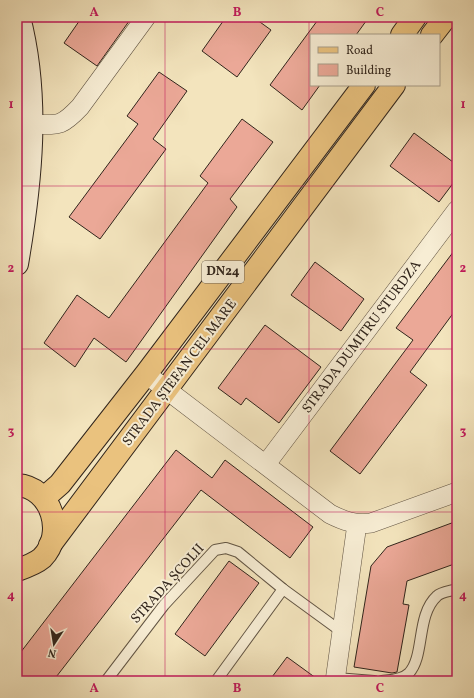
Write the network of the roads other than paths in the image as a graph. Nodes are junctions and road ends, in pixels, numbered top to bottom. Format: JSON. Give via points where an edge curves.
{"nodes":[{"id":1,"x":19,"y":17,"type":"edge"},
{"id":2,"x":146,"y":17,"type":"edge"},
{"id":3,"x":415,"y":17,"type":"edge"},
{"id":4,"x":446,"y":17,"type":"edge"},
{"id":5,"x":403,"y":34,"type":"edge"},
{"id":6,"x":433,"y":34,"type":"edge"},
{"id":7,"x":363,"y":86,"type":"edge"},
{"id":8,"x":393,"y":86,"type":"edge"},
{"id":9,"x":32,"y":124,"type":"junction"},
{"id":10,"x":457,"y":210,"type":"edge"},
{"id":11,"x":17,"y":264,"type":"edge"},
{"id":12,"x":146,"y":374,"type":"junction"},
{"id":13,"x":168,"y":390,"type":"junction"},
{"id":14,"x":266,"y":464,"type":"junction"},
{"id":15,"x":17,"y":484,"type":"edge"},
{"id":16,"x":457,"y":492,"type":"edge"},
{"id":17,"x":44,"y":498,"type":"junction"},
{"id":18,"x":357,"y":524,"type":"junction"},
{"id":19,"x":50,"y":546,"type":"junction"},
{"id":20,"x":24,"y":568,"type":"edge"},
{"id":21,"x":17,"y":582,"type":"edge"},
{"id":22,"x":283,"y":589,"type":"junction"},
{"id":23,"x":457,"y":589,"type":"edge"},
{"id":24,"x":342,"y":632,"type":"junction"},
{"id":25,"x":336,"y":680,"type":"edge"},
{"id":26,"x":106,"y":681,"type":"edge"},
{"id":27,"x":216,"y":681,"type":"edge"},
{"id":28,"x":374,"y":681,"type":"edge"},
{"id":29,"x":382,"y":681,"type":"edge"}],
"edges":[{"from":1,"to":9,"type":"main road","via":[[30,86]]},
{"from":2,"to":9,"type":"street","via":[[67,120],[56,125]]},
{"from":3,"to":5,"type":"main road"},
{"from":4,"to":6,"type":"main road"},
{"from":7,"to":12,"type":"main road","name":"STRADA ȘTEFAN CEL MARE","number":"DN24"},
{"from":8,"to":13,"type":"main road","name":"STRADA ȘTEFAN CEL MARE","number":"DN24"},
{"from":9,"to":11,"type":"main road","via":[[28,187]]},
{"from":10,"to":14,"type":"street","name":"STRADA DUMITRU STURDZA"},
{"from":12,"to":13,"type":"street"},
{"from":12,"to":17,"type":"main road","name":"STRADA ȘTEFAN CEL MARE","number":"DN24","via":[[60,484]]},
{"from":13,"to":14,"type":"street"},
{"from":13,"to":19,"type":"main road","name":"STRADA ȘTEFAN CEL MARE","number":"DN24"},
{"from":14,"to":18,"type":"street","via":[[330,514],[343,521]]},
{"from":15,"to":17,"type":"main road","via":[[33,490]]},
{"from":16,"to":18,"type":"street","via":[[387,518]]},
{"from":17,"to":19,"type":"main road","via":[[51,509],[54,521],[54,534]]},
{"from":18,"to":24,"type":"street"},
{"from":19,"to":20,"type":"main road","name":"STRADA ȘTEFAN CEL MARE","via":[[42,557]]},
{"from":20,"to":21,"type":"main road"},
{"from":22,"to":24,"type":"lane","name":"STRADA ȘCOLII"},
{"from":22,"to":26,"type":"lane","name":"STRADA ȘCOLII","via":[[238,552],[226,548],[215,550],[164,605]]},
{"from":22,"to":27,"type":"lane"},
{"from":23,"to":29,"type":"lane","via":[[438,595],[430,605],[415,662],[408,674]]},
{"from":24,"to":25,"type":"street"},
{"from":25,"to":28,"type":"lane"}]}
